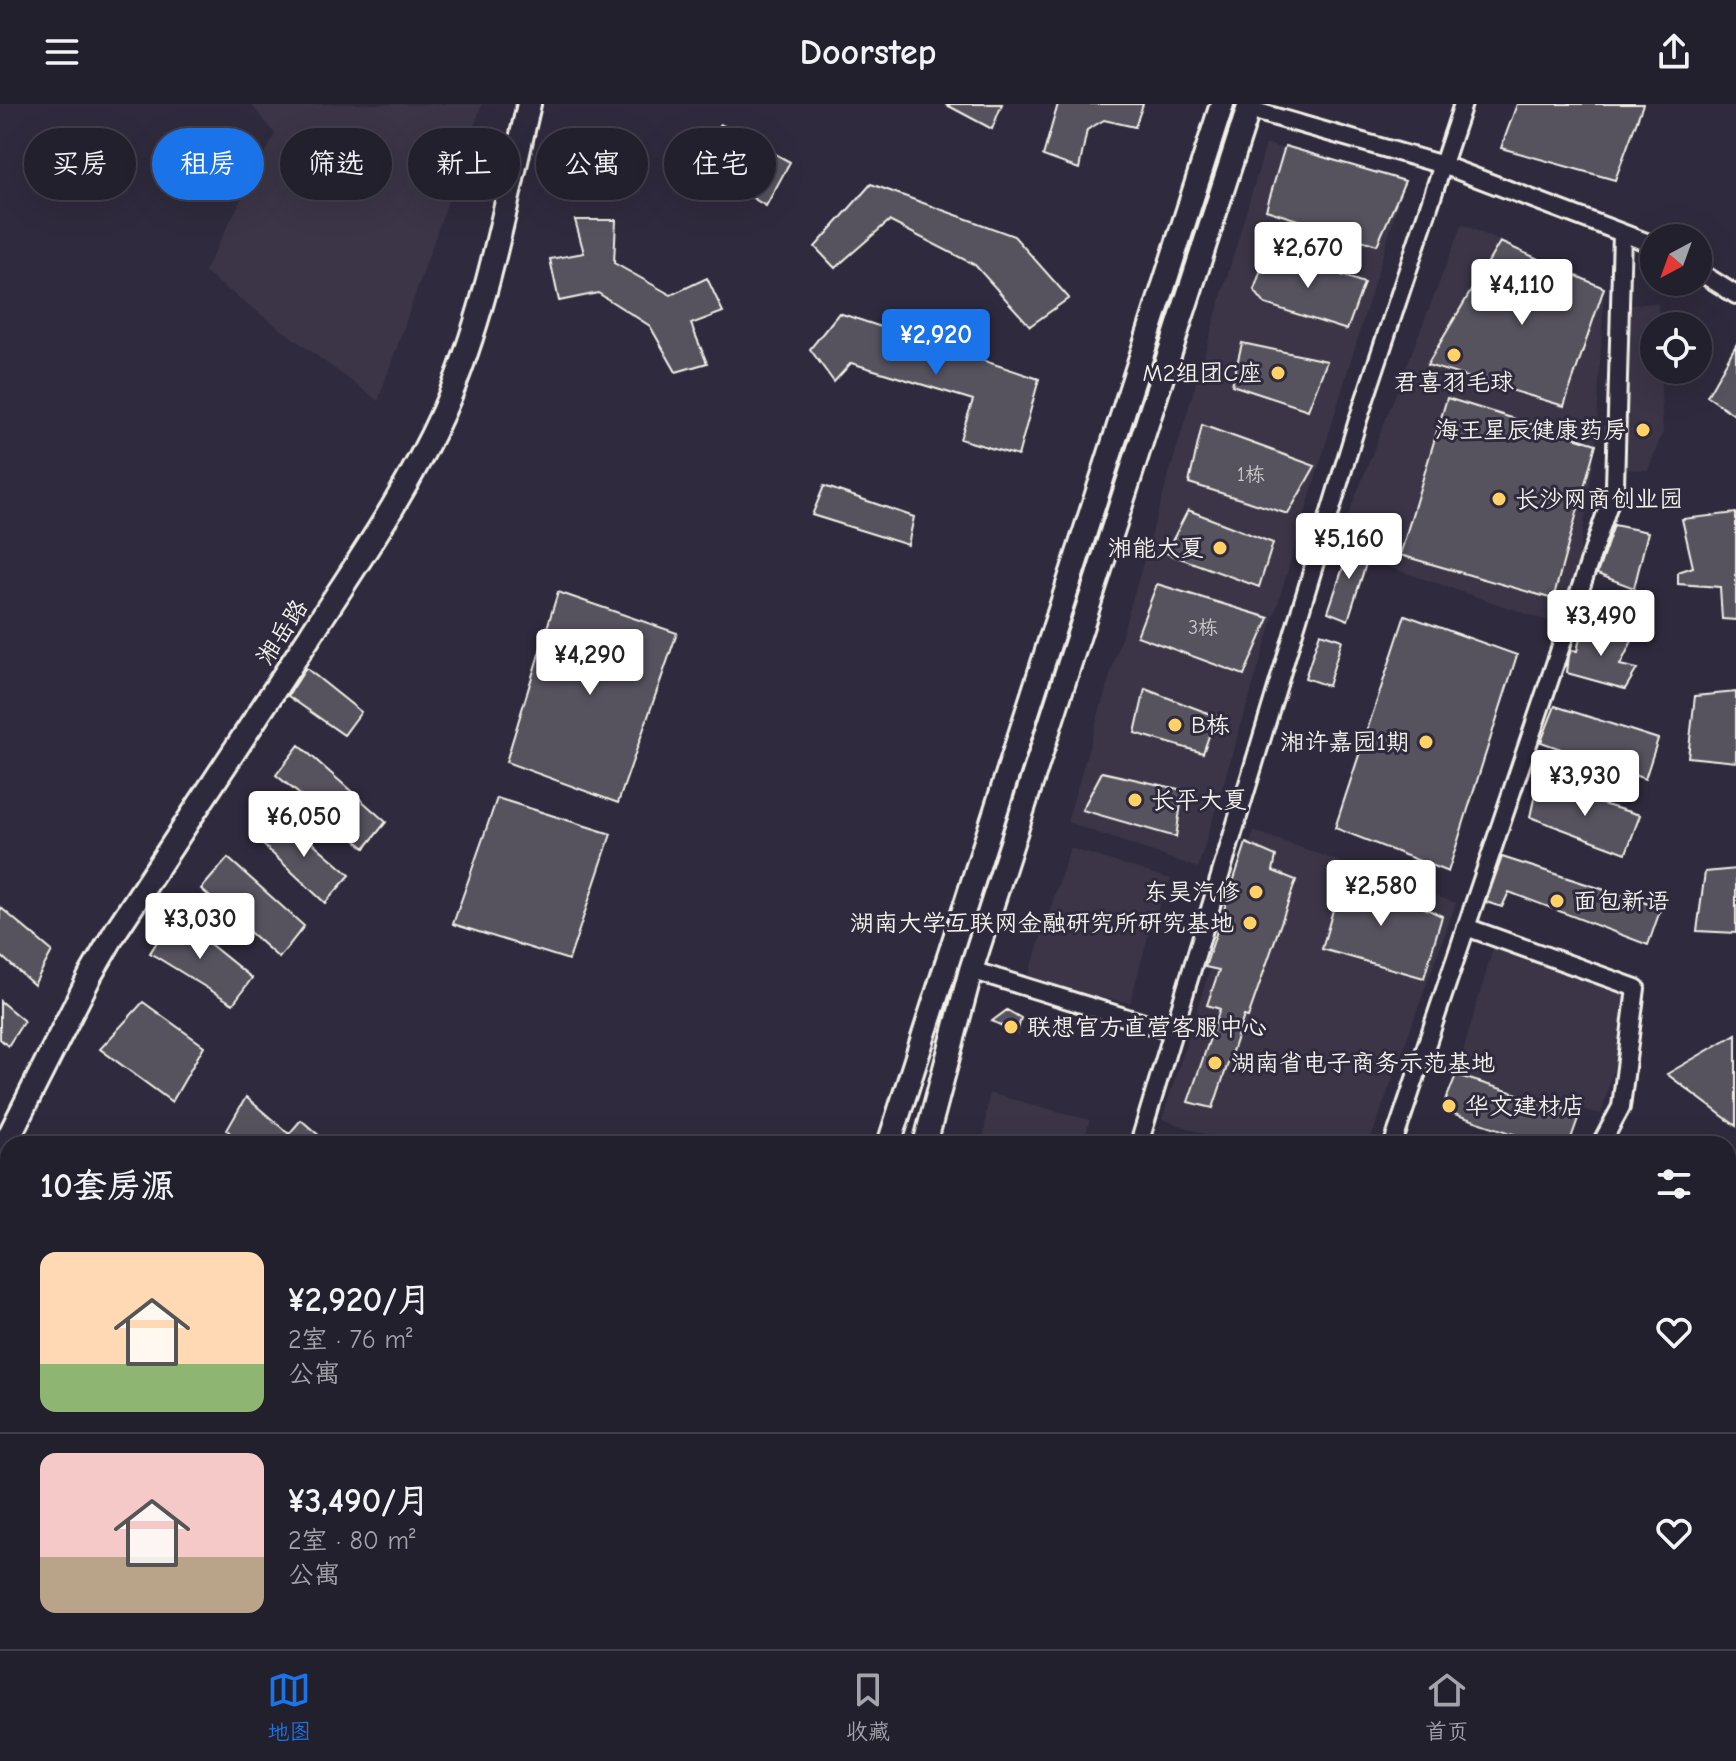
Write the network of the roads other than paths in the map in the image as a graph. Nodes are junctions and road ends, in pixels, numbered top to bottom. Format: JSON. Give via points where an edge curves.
{"nodes":[{"id":1,"x":516,"y":104,"type":"edge"},
{"id":2,"x":529,"y":104,"type":"edge"},
{"id":3,"x":1222,"y":104,"type":"edge"},
{"id":4,"x":1463,"y":104,"type":"edge"},
{"id":5,"x":1249,"y":107,"type":"edge"},
{"id":6,"x":1443,"y":165,"type":"junction"},
{"id":7,"x":1622,"y":233,"type":"junction"},
{"id":8,"x":1640,"y":240,"type":"edge"},
{"id":9,"x":1712,"y":280,"type":"edge"},
{"id":10,"x":1736,"y":295,"type":"edge"},
{"id":11,"x":1466,"y":927,"type":"junction"},
{"id":12,"x":971,"y":970,"type":"junction"},
{"id":13,"x":1173,"y":1032,"type":"junction"},
{"id":14,"x":0,"y":1127,"type":"edge"},
{"id":15,"x":9,"y":1136,"type":"edge"},
{"id":16,"x":892,"y":1136,"type":"edge"},
{"id":17,"x":927,"y":1136,"type":"edge"},
{"id":18,"x":1141,"y":1136,"type":"edge"},
{"id":19,"x":1396,"y":1136,"type":"edge"},
{"id":20,"x":1605,"y":1136,"type":"edge"}],
"edges":[{"from":1,"to":14,"type":"street","name":"湘岳路","via":[[472,288],[442,383],[419,432],[350,550],[121,900]]},
{"from":2,"to":15,"type":"street","name":"湘岳路","via":[[474,325],[418,463],[117,929]]},
{"from":3,"to":16,"type":"street"},
{"from":4,"to":6,"type":"street"},
{"from":5,"to":6,"type":"street"},
{"from":5,"to":12,"type":"street"},
{"from":6,"to":7,"type":"street"},
{"from":6,"to":13,"type":"street","via":[[1358,420]]},
{"from":7,"to":8,"type":"street"},
{"from":7,"to":11,"type":"street","via":[[1615,486]]},
{"from":9,"to":10,"type":"street"},
{"from":11,"to":19,"type":"street"},
{"from":11,"to":20,"type":"street","via":[[1636,988],[1621,1107]]},
{"from":12,"to":13,"type":"street"},
{"from":12,"to":17,"type":"street"},
{"from":13,"to":18,"type":"street"}]}
